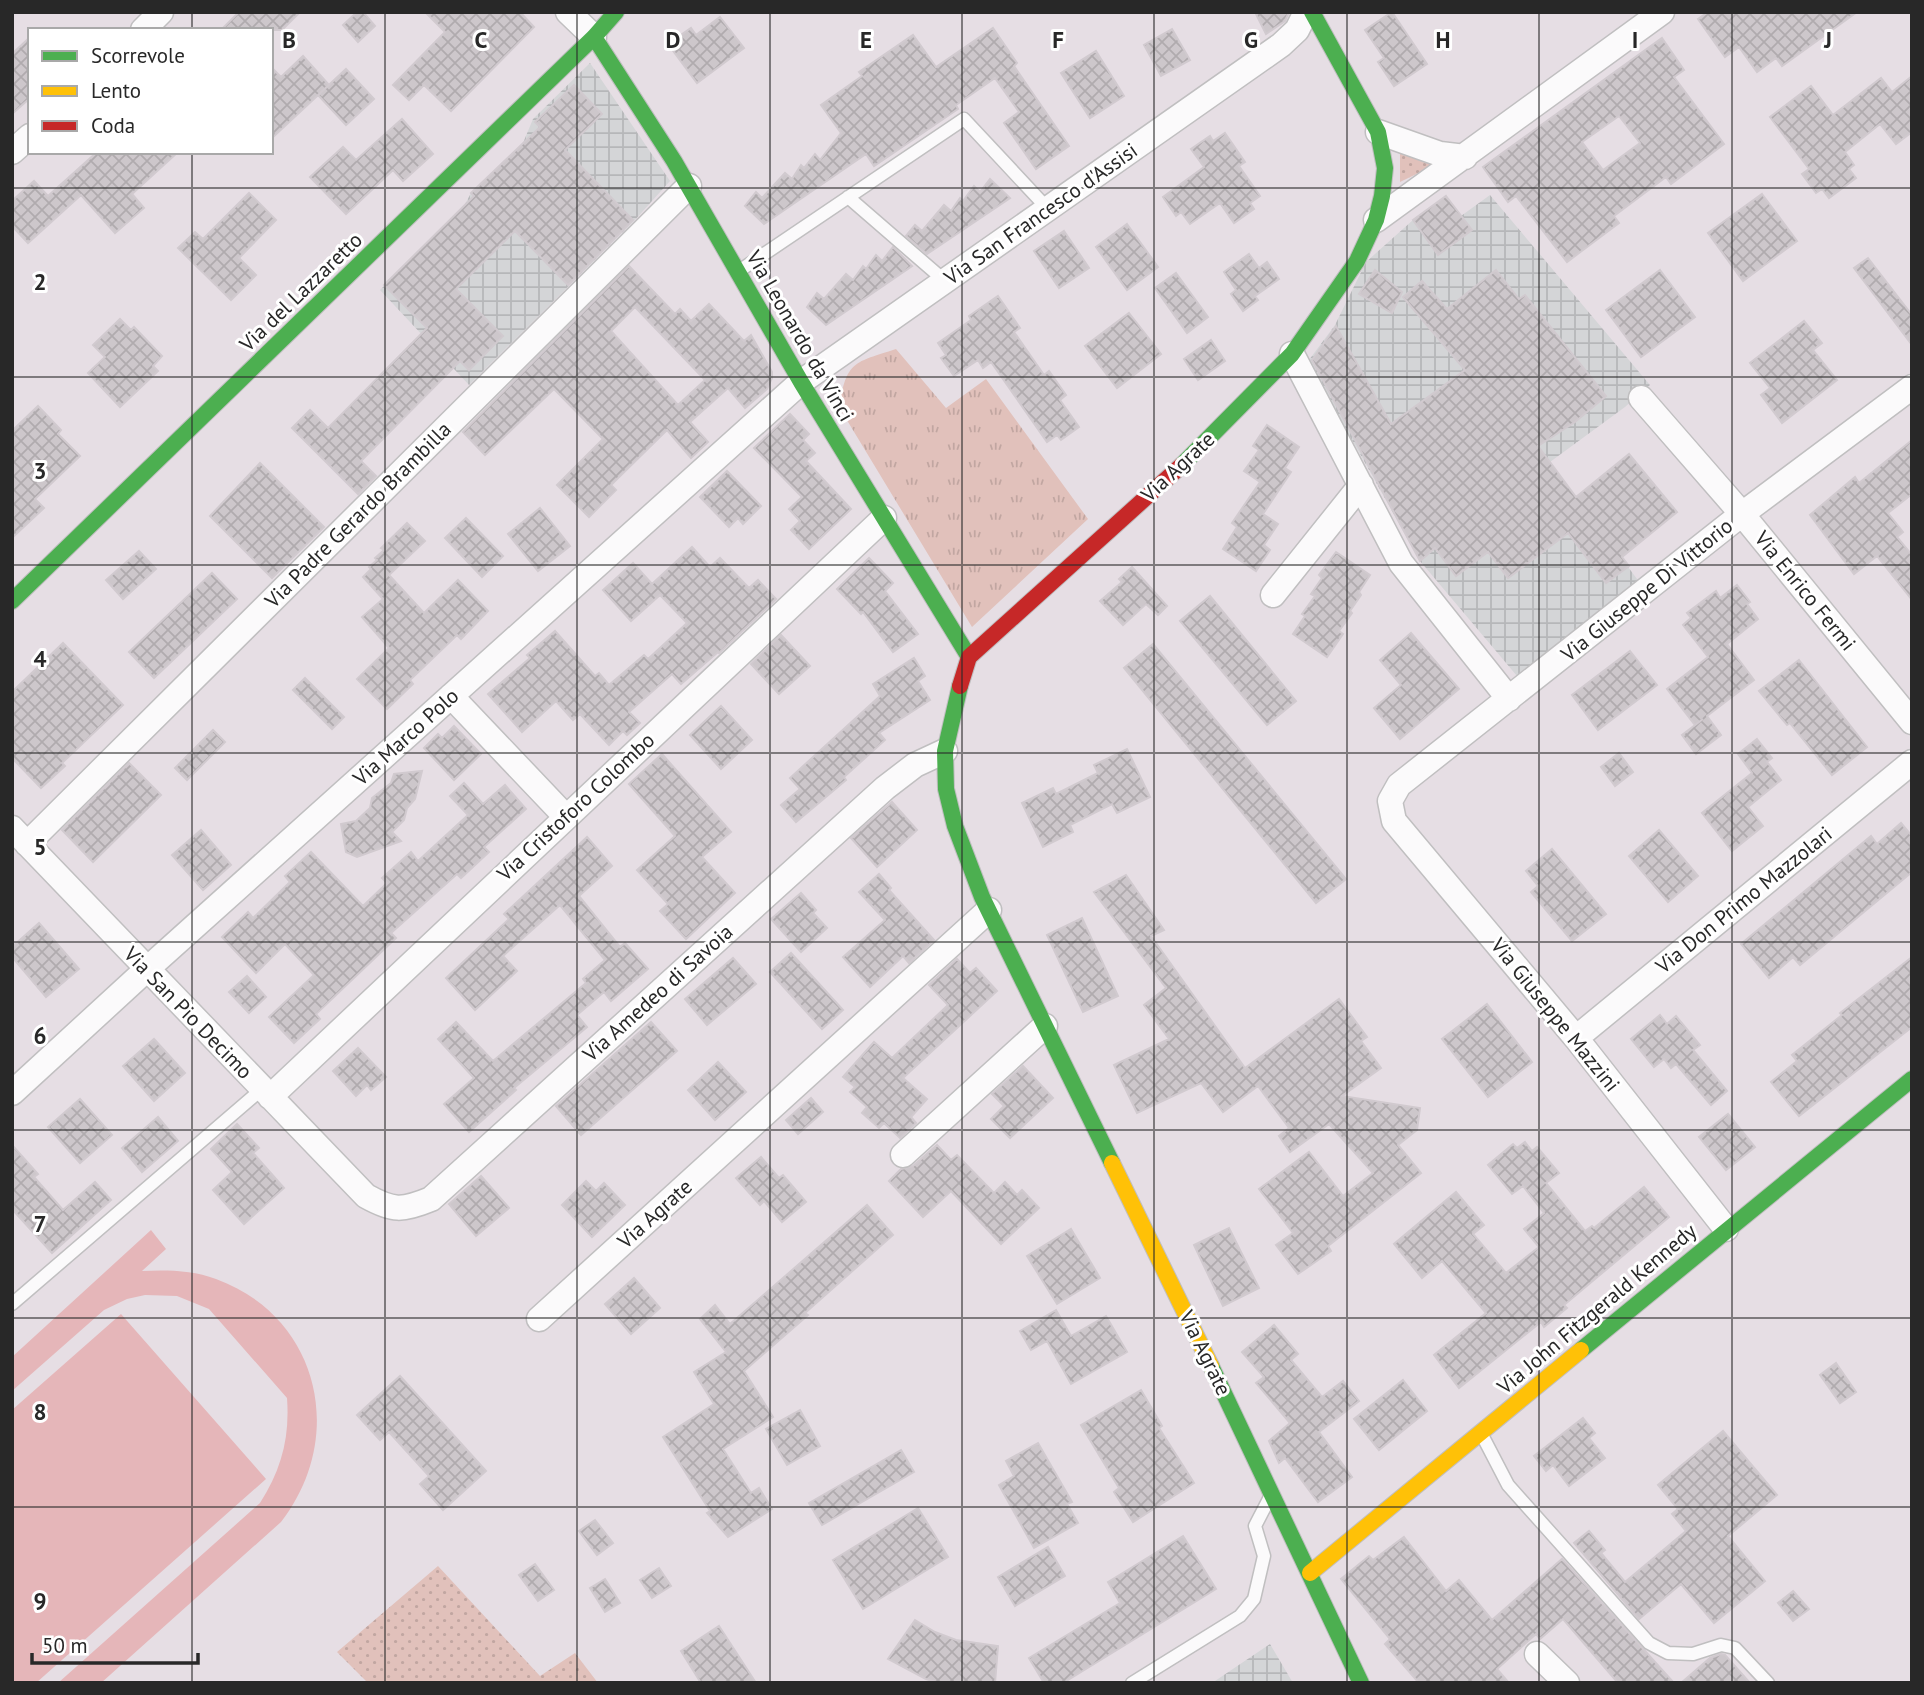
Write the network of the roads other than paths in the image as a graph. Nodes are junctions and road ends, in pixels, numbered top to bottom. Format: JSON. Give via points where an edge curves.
{"nodes":[{"id":1,"x":162,"y":12,"type":"edge"},
{"id":2,"x":568,"y":12,"type":"edge"},
{"id":3,"x":617,"y":12,"type":"edge"},
{"id":4,"x":1306,"y":12,"type":"edge"},
{"id":5,"x":1312,"y":12,"type":"edge"},
{"id":6,"x":1662,"y":12,"type":"edge"},
{"id":7,"x":145,"y":28,"type":"edge"},
{"id":8,"x":594,"y":37,"type":"junction"},
{"id":9,"x":1280,"y":45,"type":"junction"},
{"id":10,"x":1340,"y":63,"type":"junction"},
{"id":11,"x":1378,"y":132,"type":"junction"},
{"id":12,"x":28,"y":137,"type":"edge"},
{"id":13,"x":12,"y":152,"type":"edge"},
{"id":14,"x":1465,"y":157,"type":"junction"},
{"id":15,"x":689,"y":186,"type":"junction"},
{"id":16,"x":848,"y":197,"type":"junction"},
{"id":17,"x":1048,"y":209,"type":"junction"},
{"id":18,"x":1376,"y":220,"type":"junction"},
{"id":19,"x":738,"y":272,"type":"junction"},
{"id":20,"x":945,"y":281,"type":"junction"},
{"id":21,"x":1293,"y":354,"type":"junction"},
{"id":22,"x":801,"y":382,"type":"junction"},
{"id":23,"x":1912,"y":387,"type":"edge"},
{"id":24,"x":1641,"y":398,"type":"dead end"},
{"id":25,"x":1361,"y":485,"type":"junction"},
{"id":26,"x":1742,"y":514,"type":"junction"},
{"id":27,"x":884,"y":518,"type":"junction"},
{"id":28,"x":1272,"y":595,"type":"dead end"},
{"id":29,"x":12,"y":601,"type":"edge"},
{"id":30,"x":969,"y":657,"type":"junction"},
{"id":31,"x":451,"y":696,"type":"junction"},
{"id":32,"x":1509,"y":699,"type":"junction"},
{"id":33,"x":1912,"y":722,"type":"edge"},
{"id":34,"x":945,"y":751,"type":"junction"},
{"id":35,"x":1912,"y":762,"type":"edge"},
{"id":36,"x":1390,"y":801,"type":"joint"},
{"id":37,"x":566,"y":817,"type":"junction"},
{"id":38,"x":20,"y":836,"type":"edge"},
{"id":39,"x":989,"y":910,"type":"junction"},
{"id":40,"x":146,"y":970,"type":"junction"},
{"id":41,"x":1045,"y":1026,"type":"junction"},
{"id":42,"x":1576,"y":1038,"type":"junction"},
{"id":43,"x":1912,"y":1079,"type":"edge"},
{"id":44,"x":12,"y":1093,"type":"edge"},
{"id":45,"x":266,"y":1093,"type":"junction"},
{"id":46,"x":903,"y":1155,"type":"dead end"},
{"id":47,"x":366,"y":1196,"type":"joint"},
{"id":48,"x":1726,"y":1229,"type":"junction"},
{"id":49,"x":12,"y":1304,"type":"edge"},
{"id":50,"x":539,"y":1320,"type":"dead end"},
{"id":51,"x":1481,"y":1432,"type":"junction"},
{"id":52,"x":1272,"y":1492,"type":"junction"},
{"id":53,"x":1310,"y":1573,"type":"junction"},
{"id":54,"x":1537,"y":1654,"type":"dead end"},
{"id":55,"x":1132,"y":1683,"type":"edge"},
{"id":56,"x":1361,"y":1683,"type":"edge"},
{"id":57,"x":1567,"y":1683,"type":"edge"},
{"id":58,"x":1768,"y":1683,"type":"edge"}],
"edges":[{"from":1,"to":7,"type":"street"},
{"from":2,"to":8,"type":"street"},
{"from":3,"to":8,"type":"street","name":"Via del Lazzaretto"},
{"from":4,"to":9,"type":"street","name":"Via San Francesco d'Assisi","via":[[1297,30]]},
{"from":5,"to":10,"type":"street","name":"Via Agrate"},
{"from":6,"to":14,"type":"street"},
{"from":8,"to":15,"type":"street","name":"Via Leonardo da Vinci"},
{"from":8,"to":29,"type":"street","name":"Via del Lazzaretto"},
{"from":9,"to":10,"type":"street","via":[[1320,49]]},
{"from":9,"to":17,"type":"street","name":"Via San Francesco d'Assisi"},
{"from":10,"to":11,"type":"street","name":"Via Agrate"},
{"from":11,"to":14,"type":"street","via":[[1440,154]]},
{"from":11,"to":18,"type":"street","name":"Via Agrate","via":[[1385,168]]},
{"from":12,"to":13,"type":"street"},
{"from":14,"to":18,"type":"street"},
{"from":15,"to":19,"type":"street","name":"Via Leonardo da Vinci"},
{"from":15,"to":38,"type":"street","name":"Via Padre Gerardo Brambilla"},
{"from":16,"to":17,"type":"lane","via":[[964,119]]},
{"from":16,"to":19,"type":"lane"},
{"from":16,"to":20,"type":"lane"},
{"from":17,"to":20,"type":"street","name":"Via San Francesco d'Assisi"},
{"from":18,"to":21,"type":"street","name":"Via Agrate","via":[[1357,261]]},
{"from":19,"to":22,"type":"street","name":"Via Leonardo da Vinci"},
{"from":20,"to":22,"type":"street","name":"Via San Francesco d'Assisi"},
{"from":21,"to":25,"type":"street"},
{"from":21,"to":30,"type":"street","name":"Via Agrate","via":[[1194,455]]},
{"from":22,"to":27,"type":"street","name":"Via Leonardo da Vinci"},
{"from":22,"to":31,"type":"street","name":"Via Marco Polo"},
{"from":23,"to":26,"type":"street","name":"Via Giuseppe Di Vittorio"},
{"from":24,"to":26,"type":"street","name":"Via Enrico Fermi"},
{"from":25,"to":28,"type":"street"},
{"from":25,"to":32,"type":"street","via":[[1401,563]]},
{"from":26,"to":32,"type":"street","name":"Via Giuseppe Di Vittorio"},
{"from":26,"to":33,"type":"street","name":"Via Enrico Fermi"},
{"from":27,"to":30,"type":"street","name":"Via Leonardo da Vinci"},
{"from":27,"to":37,"type":"street","name":"Via Cristoforo Colombo"},
{"from":30,"to":34,"type":"street","name":"Via Agrate"},
{"from":31,"to":37,"type":"street"},
{"from":31,"to":40,"type":"street","name":"Via Marco Polo"},
{"from":32,"to":36,"type":"street","name":"Via Giuseppe Di Vittorio","via":[[1399,785]]},
{"from":34,"to":39,"type":"street","name":"Via Agrate","via":[[955,823]]},
{"from":34,"to":47,"type":"street","name":"Via Amedeo di Savoia","via":[[915,765],[885,788],[431,1199],[411,1207],[387,1207]]},
{"from":35,"to":42,"type":"street","name":"Via Don Primo Mazzolari"},
{"from":36,"to":42,"type":"street","name":"Via Giuseppe Mazzini","via":[[1394,821]]},
{"from":37,"to":45,"type":"street","name":"Via Cristoforo Colombo"},
{"from":38,"to":40,"type":"street","name":"Via San Pio Decimo"},
{"from":39,"to":41,"type":"street","name":"Via Agrate"},
{"from":39,"to":50,"type":"street","name":"Via Agrate"},
{"from":40,"to":44,"type":"street","name":"Via Marco Polo"},
{"from":40,"to":45,"type":"street","name":"Via San Pio Decimo"},
{"from":41,"to":46,"type":"street"},
{"from":41,"to":52,"type":"street","name":"Via Agrate"},
{"from":42,"to":48,"type":"street","name":"Via Giuseppe Mazzini"},
{"from":43,"to":48,"type":"street","name":"Via John Fitzgerald Kennedy"},
{"from":45,"to":47,"type":"street","name":"Via San Pio Decimo"},
{"from":45,"to":49,"type":"lane"},
{"from":48,"to":51,"type":"street","name":"Via John Fitzgerald Kennedy"},
{"from":51,"to":53,"type":"street","name":"Via John Fitzgerald Kennedy"},
{"from":51,"to":58,"type":"lane","via":[[1508,1485],[1649,1643],[1668,1653],[1693,1654],[1721,1645],[1735,1648]]},
{"from":52,"to":53,"type":"street","name":"Via Agrate"},
{"from":52,"to":55,"type":"lane","via":[[1255,1526],[1264,1556],[1254,1598],[1240,1616]]},
{"from":53,"to":56,"type":"street","name":"Via Agrate"},
{"from":54,"to":57,"type":"street"}]}
